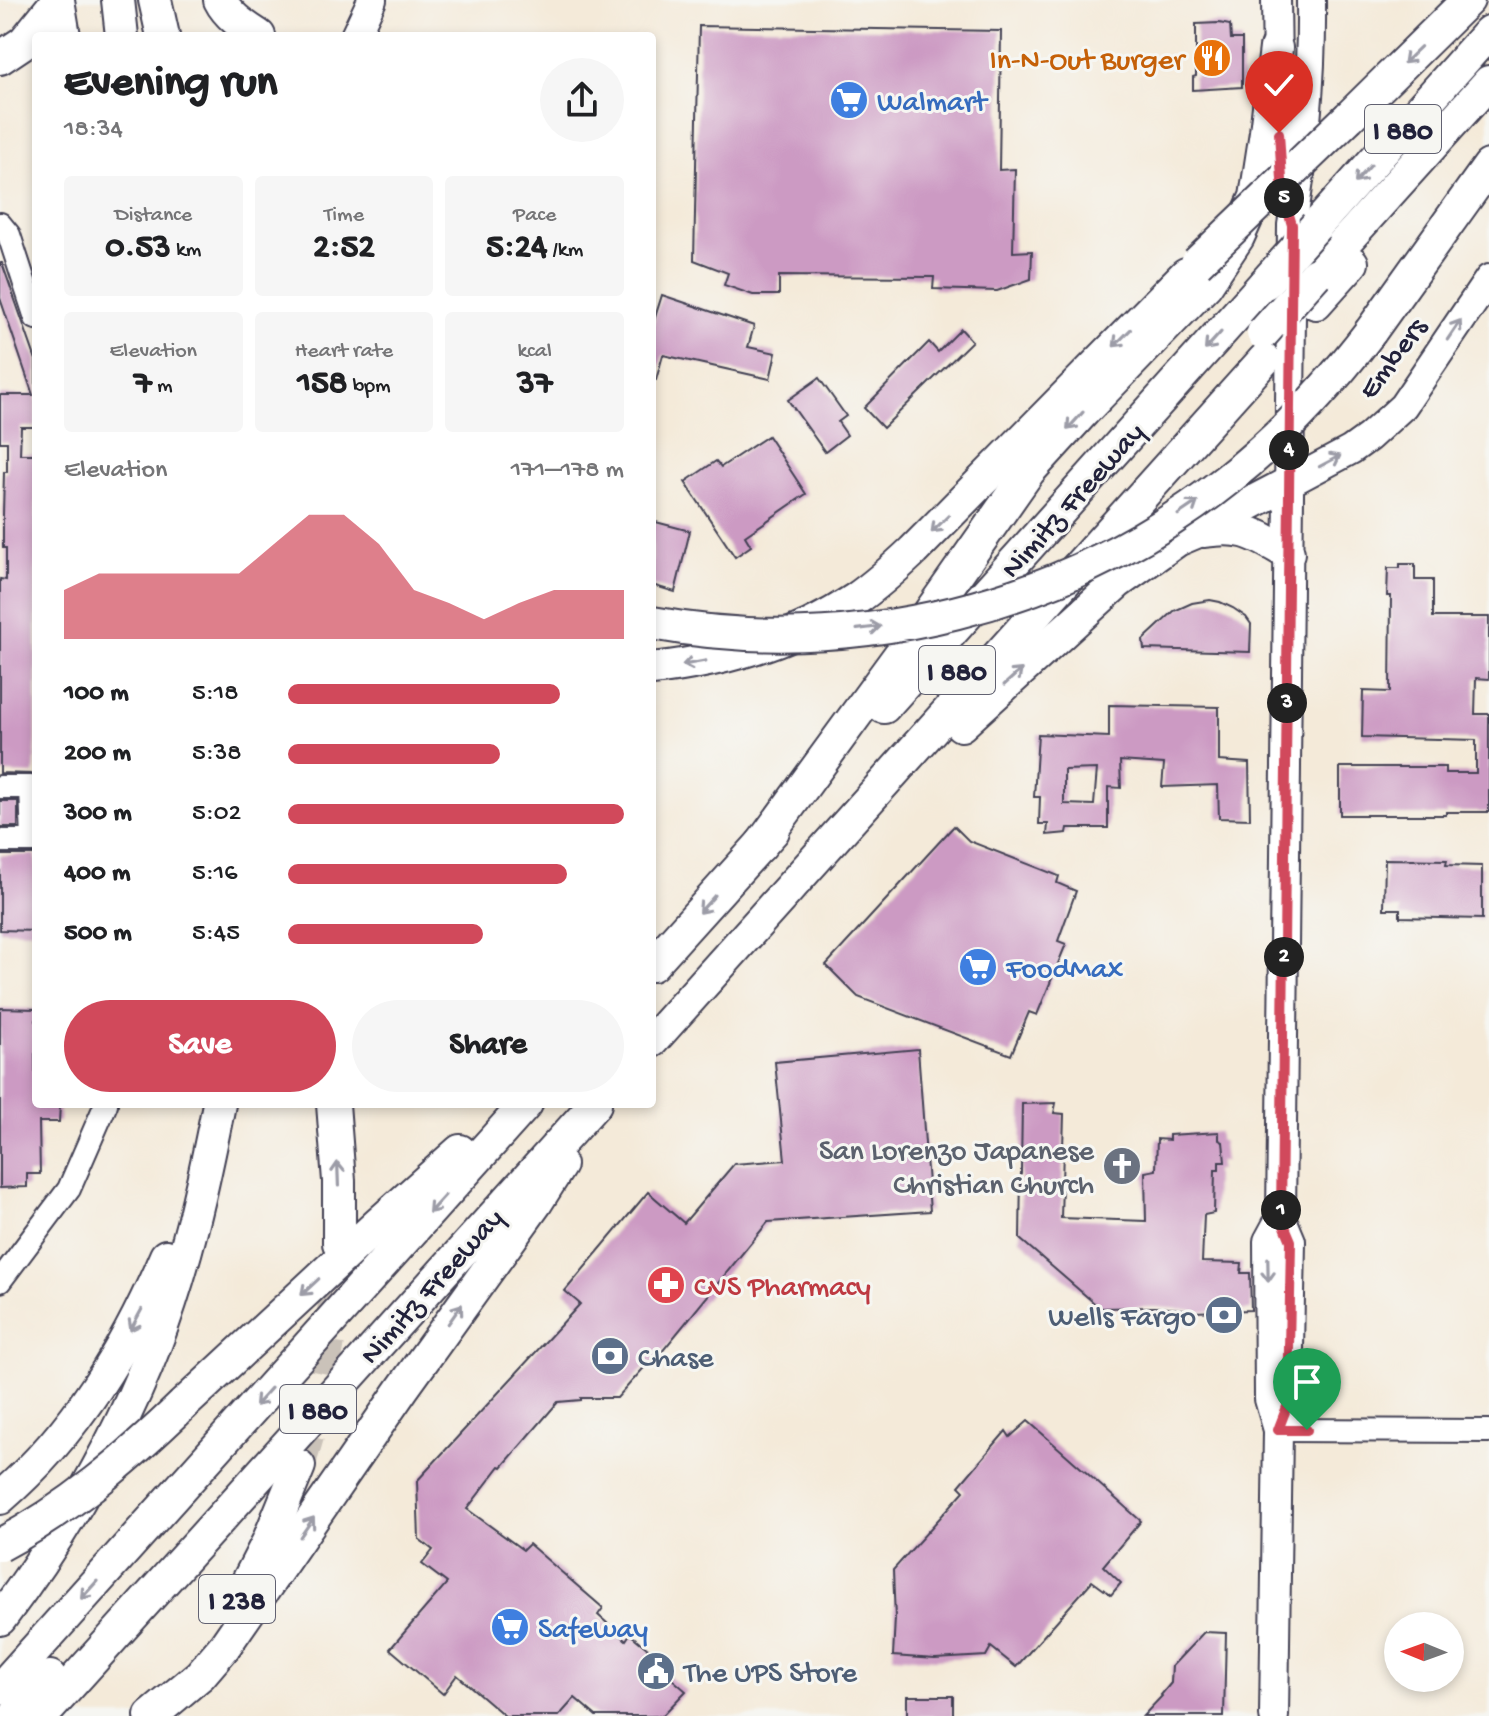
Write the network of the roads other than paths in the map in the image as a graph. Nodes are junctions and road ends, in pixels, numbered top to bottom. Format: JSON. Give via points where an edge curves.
{"nodes":[{"id":1,"x":58,"y":0,"type":"edge"},
{"id":2,"x":118,"y":0,"type":"edge"},
{"id":3,"x":154,"y":0,"type":"edge"},
{"id":4,"x":220,"y":0,"type":"edge"},
{"id":5,"x":372,"y":0,"type":"edge"},
{"id":6,"x":1276,"y":0,"type":"edge"},
{"id":7,"x":1311,"y":0,"type":"edge"},
{"id":8,"x":1468,"y":0,"type":"edge"},
{"id":9,"x":32,"y":32,"type":"edge"},
{"id":10,"x":32,"y":32,"type":"edge"},
{"id":11,"x":63,"y":32,"type":"edge"},
{"id":12,"x":122,"y":32,"type":"edge"},
{"id":13,"x":157,"y":32,"type":"edge"},
{"id":14,"x":162,"y":32,"type":"edge"},
{"id":15,"x":253,"y":32,"type":"edge"},
{"id":16,"x":357,"y":32,"type":"edge"},
{"id":17,"x":1489,"y":32,"type":"edge"},
{"id":18,"x":1276,"y":48,"type":"junction"},
{"id":19,"x":0,"y":58,"type":"edge"},
{"id":20,"x":1489,"y":82,"type":"edge"},
{"id":21,"x":1489,"y":112,"type":"edge"},
{"id":22,"x":1489,"y":166,"type":"edge"},
{"id":23,"x":0,"y":224,"type":"edge"},
{"id":24,"x":1304,"y":226,"type":"junction"},
{"id":25,"x":1489,"y":279,"type":"edge"},
{"id":26,"x":1316,"y":288,"type":"junction"},
{"id":27,"x":32,"y":306,"type":"edge"},
{"id":28,"x":1264,"y":346,"type":"junction"},
{"id":29,"x":1289,"y":483,"type":"junction"},
{"id":30,"x":1196,"y":532,"type":"junction"},
{"id":31,"x":1288,"y":553,"type":"junction"},
{"id":32,"x":656,"y":624,"type":"edge"},
{"id":33,"x":656,"y":668,"type":"edge"},
{"id":34,"x":0,"y":787,"type":"edge"},
{"id":35,"x":32,"y":814,"type":"edge"},
{"id":36,"x":0,"y":841,"type":"edge"},
{"id":37,"x":32,"y":841,"type":"edge"},
{"id":38,"x":760,"y":846,"type":"junction"},
{"id":39,"x":656,"y":961,"type":"edge"},
{"id":40,"x":719,"y":968,"type":"junction"},
{"id":41,"x":656,"y":1005,"type":"edge"},
{"id":42,"x":656,"y":1037,"type":"edge"},
{"id":43,"x":104,"y":1108,"type":"edge"},
{"id":44,"x":218,"y":1108,"type":"edge"},
{"id":45,"x":333,"y":1108,"type":"edge"},
{"id":46,"x":509,"y":1108,"type":"edge"},
{"id":47,"x":522,"y":1108,"type":"edge"},
{"id":48,"x":562,"y":1108,"type":"edge"},
{"id":49,"x":592,"y":1108,"type":"edge"},
{"id":50,"x":594,"y":1108,"type":"edge"},
{"id":51,"x":205,"y":1175,"type":"junction"},
{"id":52,"x":339,"y":1243,"type":"tunnel mouth"},
{"id":53,"x":0,"y":1281,"type":"edge"},
{"id":54,"x":1278,"y":1430,"type":"junction"},
{"id":55,"x":1489,"y":1431,"type":"edge"},
{"id":56,"x":299,"y":1466,"type":"tunnel mouth"},
{"id":57,"x":0,"y":1498,"type":"edge"},
{"id":58,"x":0,"y":1545,"type":"edge"},
{"id":59,"x":0,"y":1619,"type":"edge"},
{"id":60,"x":0,"y":1689,"type":"edge"},
{"id":61,"x":15,"y":1716,"type":"edge"},
{"id":62,"x":42,"y":1716,"type":"edge"},
{"id":63,"x":150,"y":1716,"type":"edge"},
{"id":64,"x":1274,"y":1716,"type":"edge"}],
"edges":[{"from":1,"to":9,"type":"highway"},
{"from":1,"to":11,"type":"highway"},
{"from":2,"to":12,"type":"highway"},
{"from":3,"to":13,"type":"highway"},
{"from":3,"to":14,"type":"highway"},
{"from":4,"to":15,"type":"highway"},
{"from":5,"to":16,"type":"main road"},
{"from":6,"to":18,"type":"main road"},
{"from":7,"to":24,"type":"main road"},
{"from":8,"to":33,"type":"highway","one_way":true,"bridge":true,"via":[[886,576],[827,617],[762,646]]},
{"from":10,"to":19,"type":"highway"},
{"from":17,"to":24,"type":"highway","name":"Nimitz Freeway","number":"I 880","one_way":true},
{"from":18,"to":24,"type":"main road","via":[[1283,195]]},
{"from":18,"to":38,"type":"highway","one_way":true,"via":[[1256,197],[1238,237],[1206,285],[1029,471]]},
{"from":20,"to":26,"type":"highway","number":"I 880"},
{"from":21,"to":26,"type":"highway","name":"Nimitz Freeway","number":"I 880"},
{"from":32,"to":22,"type":"highway","one_way":true,"bridge":true,"via":[[771,634],[922,620],[1004,599],[1129,545],[1227,481],[1305,410],[1371,331]]},
{"from":23,"to":27,"type":"street","via":[[9,235]]},
{"from":24,"to":29,"type":"main road"},
{"from":24,"to":38,"type":"highway","name":"Nimitz Freeway","number":"I 880","one_way":true,"bridge":true,"via":[[1265,283]]},
{"from":29,"to":25,"type":"main road","name":"Embers","one_way":true,"via":[[1351,450],[1403,406]]},
{"from":26,"to":28,"type":"highway","name":"Nimitz Freeway","number":"I 880"},
{"from":28,"to":40,"type":"highway","name":"Nimitz Freeway","number":"I 880"},
{"from":28,"to":41,"type":"highway","number":"I 880"},
{"from":29,"to":30,"type":"highway"},
{"from":29,"to":31,"type":"main road"},
{"from":30,"to":31,"type":"highway","via":[[1227,527],[1252,532]]},
{"from":40,"to":30,"type":"highway","one_way":true,"via":[[831,866],[954,731],[1118,582]]},
{"from":31,"to":54,"type":"main road","via":[[1281,1217],[1291,1241],[1288,1404]]},
{"from":34,"to":35,"type":"street","via":[[31,787]]},
{"from":36,"to":37,"type":"street"},
{"from":38,"to":39,"type":"highway","name":"Nimitz Freeway","number":"I 880","one_way":true},
{"from":40,"to":42,"type":"highway","name":"Nimitz Freeway","number":"I 880"},
{"from":43,"to":53,"type":"street","via":[[69,1189]]},
{"from":44,"to":51,"type":"highway"},
{"from":52,"to":45,"type":"highway","one_way":true},
{"from":46,"to":58,"type":"highway","one_way":true,"bridge":true,"via":[[103,1478]]},
{"from":47,"to":60,"type":"highway","name":"Nimitz Freeway","number":"I 880","one_way":true},
{"from":48,"to":61,"type":"highway","number":"I 880"},
{"from":49,"to":62,"type":"highway","name":"Nimitz Freeway","number":"I 880"},
{"from":63,"to":50,"type":"highway","one_way":true,"via":[[200,1675],[224,1647],[536,1203]]},
{"from":51,"to":57,"type":"highway","one_way":true,"via":[[142,1309],[96,1389],[52,1448]]},
{"from":51,"to":59,"type":"highway","via":[[167,1310],[126,1412],[74,1510]]},
{"from":54,"to":55,"type":"street"},
{"from":54,"to":64,"type":"main road"},
{"from":56,"to":63,"type":"highway","number":"I 238","via":[[239,1596]]}]}
